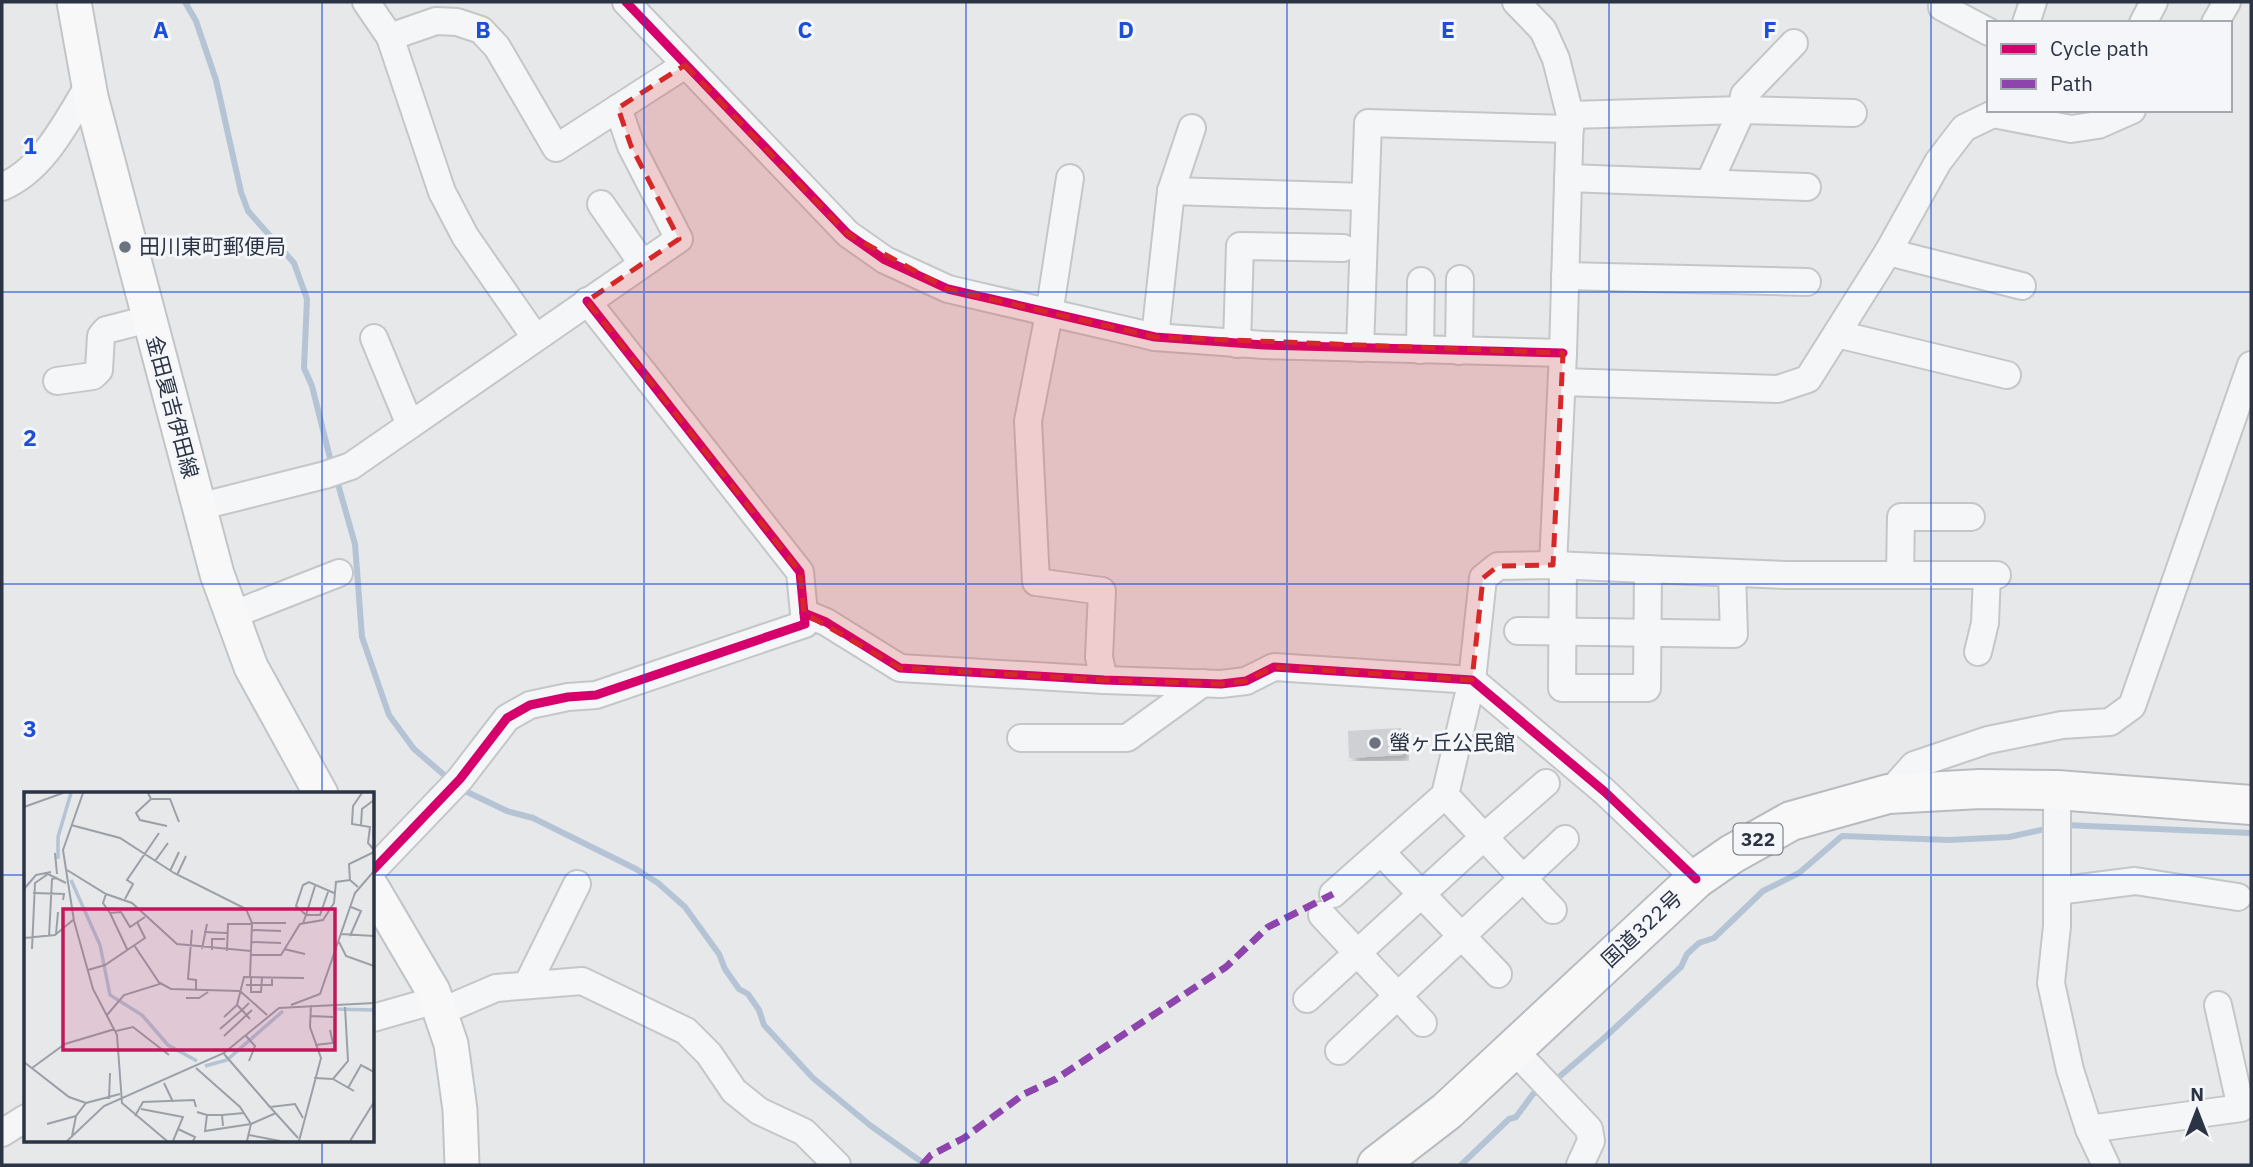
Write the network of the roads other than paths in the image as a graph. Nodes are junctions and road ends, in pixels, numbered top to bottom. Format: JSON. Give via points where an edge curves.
{"nodes":[{"id":1,"x":74,"y":2,"type":"edge"},
{"id":2,"x":366,"y":2,"type":"edge"},
{"id":3,"x":626,"y":2,"type":"edge"},
{"id":4,"x":1516,"y":2,"type":"edge"},
{"id":5,"x":1941,"y":2,"type":"edge"},
{"id":6,"x":2033,"y":2,"type":"edge"},
{"id":7,"x":2154,"y":2,"type":"edge"},
{"id":8,"x":2227,"y":2,"type":"edge"},
{"id":9,"x":2027,"y":21,"type":"edge"},
{"id":10,"x":2144,"y":21,"type":"edge"},
{"id":11,"x":2216,"y":21,"type":"edge"},
{"id":12,"x":1987,"y":31,"type":"edge"},
{"id":13,"x":390,"y":37,"type":"junction"},
{"id":14,"x":1794,"y":43,"type":"dead end"},
{"id":15,"x":685,"y":65,"type":"junction"},
{"id":16,"x":89,"y":85,"type":"junction"},
{"id":17,"x":618,"y":108,"type":"junction"},
{"id":18,"x":1742,"y":110,"type":"junction"},
{"id":19,"x":1994,"y":112,"type":"edge"},
{"id":20,"x":2127,"y":112,"type":"edge"},
{"id":21,"x":1853,"y":113,"type":"dead end"},
{"id":22,"x":1570,"y":122,"type":"junction"},
{"id":23,"x":1192,"y":128,"type":"dead end"},
{"id":24,"x":1070,"y":177,"type":"dead end"},
{"id":25,"x":1568,"y":178,"type":"junction"},
{"id":26,"x":1709,"y":183,"type":"junction"},
{"id":27,"x":2,"y":187,"type":"edge"},
{"id":28,"x":1807,"y":187,"type":"dead end"},
{"id":29,"x":1171,"y":191,"type":"junction"},
{"id":30,"x":1365,"y":197,"type":"junction"},
{"id":31,"x":601,"y":204,"type":"dead end"},
{"id":32,"x":1343,"y":248,"type":"dead end"},
{"id":33,"x":1888,"y":251,"type":"junction"},
{"id":34,"x":642,"y":263,"type":"junction"},
{"id":35,"x":1565,"y":276,"type":"junction"},
{"id":36,"x":1460,"y":279,"type":"dead end"},
{"id":37,"x":1421,"y":281,"type":"dead end"},
{"id":38,"x":1807,"y":282,"type":"dead end"},
{"id":39,"x":2022,"y":286,"type":"dead end"},
{"id":40,"x":587,"y":301,"type":"junction"},
{"id":41,"x":1049,"y":314,"type":"junction"},
{"id":42,"x":149,"y":319,"type":"junction"},
{"id":43,"x":1838,"y":334,"type":"junction"},
{"id":44,"x":535,"y":337,"type":"junction"},
{"id":45,"x":1155,"y":337,"type":"junction"},
{"id":46,"x":373,"y":338,"type":"dead end"},
{"id":47,"x":1237,"y":344,"type":"junction"},
{"id":48,"x":1360,"y":348,"type":"junction"},
{"id":49,"x":1420,"y":350,"type":"junction"},
{"id":50,"x":1460,"y":351,"type":"junction"},
{"id":51,"x":1563,"y":353,"type":"junction"},
{"id":52,"x":2251,"y":365,"type":"edge"},
{"id":53,"x":2007,"y":375,"type":"dead end"},
{"id":54,"x":57,"y":382,"type":"dead end"},
{"id":55,"x":1562,"y":382,"type":"junction"},
{"id":56,"x":410,"y":425,"type":"junction"},
{"id":57,"x":198,"y":507,"type":"junction"},
{"id":58,"x":1971,"y":517,"type":"dead end"},
{"id":59,"x":1558,"y":565,"type":"junction"},
{"id":60,"x":1648,"y":569,"type":"junction"},
{"id":61,"x":339,"y":573,"type":"dead end"},
{"id":62,"x":1732,"y":573,"type":"junction"},
{"id":63,"x":1900,"y":575,"type":"junction"},
{"id":64,"x":804,"y":614,"type":"junction"},
{"id":65,"x":232,"y":615,"type":"junction"},
{"id":66,"x":1518,"y":631,"type":"dead end"},
{"id":67,"x":1562,"y":631,"type":"junction"},
{"id":68,"x":1647,"y":633,"type":"junction"},
{"id":69,"x":1978,"y":652,"type":"dead end"},
{"id":70,"x":1104,"y":680,"type":"junction"},
{"id":71,"x":1472,"y":680,"type":"junction"},
{"id":72,"x":1203,"y":683,"type":"junction"},
{"id":73,"x":1021,"y":738,"type":"dead end"},
{"id":74,"x":1546,"y":783,"type":"dead end"},
{"id":75,"x":320,"y":792,"type":"edge"},
{"id":76,"x":1888,"y":794,"type":"junction"},
{"id":77,"x":1446,"y":795,"type":"junction"},
{"id":78,"x":2251,"y":805,"type":"edge"},
{"id":79,"x":2057,"y":814,"type":"junction"},
{"id":80,"x":1484,"y":837,"type":"junction"},
{"id":81,"x":1565,"y":839,"type":"dead end"},
{"id":82,"x":1381,"y":852,"type":"junction"},
{"id":83,"x":374,"y":869,"type":"edge"},
{"id":84,"x":1523,"y":878,"type":"junction"},
{"id":85,"x":1696,"y":879,"type":"junction"},
{"id":86,"x":578,"y":884,"type":"dead end"},
{"id":87,"x":374,"y":891,"type":"edge"},
{"id":88,"x":2057,"y":891,"type":"junction"},
{"id":89,"x":1423,"y":893,"type":"junction"},
{"id":90,"x":2238,"y":897,"type":"dead end"},
{"id":91,"x":1553,"y":910,"type":"dead end"},
{"id":92,"x":1462,"y":936,"type":"junction"},
{"id":93,"x":1357,"y":953,"type":"junction"},
{"id":94,"x":1498,"y":974,"type":"dead end"},
{"id":95,"x":527,"y":985,"type":"junction"},
{"id":96,"x":1398,"y":996,"type":"junction"},
{"id":97,"x":1307,"y":999,"type":"dead end"},
{"id":98,"x":2218,"y":1005,"type":"dead end"},
{"id":99,"x":438,"y":1006,"type":"junction"},
{"id":100,"x":374,"y":1018,"type":"edge"},
{"id":101,"x":1423,"y":1023,"type":"dead end"},
{"id":102,"x":1513,"y":1049,"type":"junction"},
{"id":103,"x":1339,"y":1051,"type":"dead end"},
{"id":104,"x":24,"y":1119,"type":"edge"},
{"id":105,"x":2089,"y":1129,"type":"junction"},
{"id":106,"x":2,"y":1133,"type":"edge"},
{"id":107,"x":461,"y":1165,"type":"edge"},
{"id":108,"x":836,"y":1165,"type":"edge"},
{"id":109,"x":1377,"y":1165,"type":"edge"},
{"id":110,"x":1580,"y":1165,"type":"edge"},
{"id":111,"x":2106,"y":1165,"type":"edge"}],
"edges":[{"from":1,"to":16,"type":"main road","name":"金田夏吉伊田線"},
{"from":2,"to":13,"type":"street"},
{"from":3,"to":15,"type":"street"},
{"from":4,"to":22,"type":"street","via":[[1543,30],[1556,60]]},
{"from":5,"to":12,"type":"street","via":[[1942,7]]},
{"from":6,"to":9,"type":"street"},
{"from":7,"to":10,"type":"street"},
{"from":8,"to":11,"type":"street"},
{"from":13,"to":17,"type":"street","via":[[436,20],[481,30],[497,47],[556,148]]},
{"from":13,"to":44,"type":"street","via":[[442,192],[465,236]]},
{"from":14,"to":18,"type":"street","via":[[1744,95]]},
{"from":15,"to":17,"type":"street"},
{"from":15,"to":41,"type":"street","via":[[848,234],[885,260],[948,289]]},
{"from":16,"to":27,"type":"street","via":[[44,155]]},
{"from":16,"to":42,"type":"main road","name":"金田夏吉伊田線"},
{"from":17,"to":34,"type":"street","via":[[631,146],[679,239]]},
{"from":18,"to":21,"type":"street"},
{"from":18,"to":22,"type":"street"},
{"from":18,"to":26,"type":"street"},
{"from":19,"to":20,"type":"street","via":[[2070,129],[2098,125]]},
{"from":19,"to":33,"type":"street","via":[[1965,128],[1938,162]]},
{"from":22,"to":25,"type":"street"},
{"from":22,"to":30,"type":"street","via":[[1368,123]]},
{"from":23,"to":29,"type":"street"},
{"from":24,"to":41,"type":"street"},
{"from":25,"to":26,"type":"street"},
{"from":25,"to":35,"type":"street"},
{"from":26,"to":28,"type":"street"},
{"from":29,"to":30,"type":"street"},
{"from":29,"to":45,"type":"street"},
{"from":30,"to":48,"type":"street"},
{"from":31,"to":34,"type":"street"},
{"from":32,"to":47,"type":"street","via":[[1240,246]]},
{"from":33,"to":39,"type":"street"},
{"from":33,"to":43,"type":"street"},
{"from":34,"to":40,"type":"street"},
{"from":35,"to":38,"type":"street"},
{"from":35,"to":51,"type":"street"},
{"from":36,"to":50,"type":"street"},
{"from":37,"to":49,"type":"street"},
{"from":40,"to":44,"type":"street"},
{"from":40,"to":64,"type":"street","via":[[800,572]]},
{"from":41,"to":45,"type":"street"},
{"from":41,"to":70,"type":"street","via":[[1028,421],[1036,582],[1102,591],[1099,657]]},
{"from":42,"to":54,"type":"street","via":[[106,330],[101,337],[99,370],[93,376]]},
{"from":42,"to":57,"type":"main road","name":"金田夏吉伊田線"},
{"from":43,"to":53,"type":"street"},
{"from":43,"to":55,"type":"street","via":[[1808,379],[1778,389]]},
{"from":44,"to":56,"type":"street"},
{"from":45,"to":47,"type":"street"},
{"from":46,"to":56,"type":"street"},
{"from":47,"to":48,"type":"street"},
{"from":48,"to":49,"type":"street"},
{"from":49,"to":50,"type":"street"},
{"from":50,"to":51,"type":"street"},
{"from":51,"to":55,"type":"street"},
{"from":52,"to":76,"type":"street","via":[[2132,706],[2110,722],[2062,725],[1988,740],[1914,765]]},
{"from":55,"to":59,"type":"street"},
{"from":56,"to":57,"type":"street","via":[[351,466]]},
{"from":57,"to":65,"type":"main road","name":"金田夏吉伊田線"},
{"from":58,"to":63,"type":"street","via":[[1901,517]]},
{"from":59,"to":60,"type":"street"},
{"from":59,"to":67,"type":"street"},
{"from":59,"to":71,"type":"street","via":[[1499,566],[1483,578]]},
{"from":60,"to":62,"type":"street"},
{"from":60,"to":68,"type":"street"},
{"from":61,"to":65,"type":"street"},
{"from":62,"to":63,"type":"street"},
{"from":62,"to":68,"type":"street","via":[[1734,634]]},
{"from":63,"to":69,"type":"street","via":[[1992,575]]},
{"from":64,"to":70,"type":"street","via":[[826,622],[900,668]]},
{"from":64,"to":83,"type":"street","via":[[805,624],[596,695],[530,705],[507,718],[454,786]]},
{"from":65,"to":75,"type":"main road","name":"金田夏吉伊田線","via":[[251,667]]},
{"from":66,"to":67,"type":"street"},
{"from":67,"to":68,"type":"street"},
{"from":67,"to":68,"type":"street","via":[[1562,688],[1647,688]]},
{"from":70,"to":72,"type":"street"},
{"from":71,"to":72,"type":"street","via":[[1274,667],[1246,681]]},
{"from":71,"to":77,"type":"street"},
{"from":71,"to":85,"type":"street","via":[[1605,792]]},
{"from":72,"to":73,"type":"street","via":[[1128,738]]},
{"from":74,"to":80,"type":"street"},
{"from":76,"to":79,"type":"highway","name":"国道322号","number":"322","via":[[1980,789]]},
{"from":76,"to":85,"type":"highway","name":"国道322号","number":"322","via":[[1791,821]]},
{"from":77,"to":80,"type":"street"},
{"from":77,"to":82,"type":"street"},
{"from":78,"to":79,"type":"highway","name":"国道322号","number":"322"},
{"from":79,"to":88,"type":"street"},
{"from":80,"to":84,"type":"street"},
{"from":80,"to":89,"type":"street"},
{"from":81,"to":84,"type":"street"},
{"from":82,"to":89,"type":"street"},
{"from":82,"to":93,"type":"street","via":[[1328,904]]},
{"from":84,"to":91,"type":"street"},
{"from":84,"to":92,"type":"street"},
{"from":85,"to":102,"type":"highway","name":"国道322号","number":"322"},
{"from":86,"to":95,"type":"street"},
{"from":87,"to":99,"type":"main road"},
{"from":88,"to":90,"type":"street","via":[[2135,881]]},
{"from":88,"to":105,"type":"street","via":[[2051,984]]},
{"from":89,"to":92,"type":"street"},
{"from":89,"to":93,"type":"street"},
{"from":92,"to":94,"type":"street"},
{"from":92,"to":96,"type":"street"},
{"from":93,"to":96,"type":"street"},
{"from":93,"to":97,"type":"street"},
{"from":95,"to":99,"type":"street","via":[[496,988]]},
{"from":95,"to":108,"type":"street","via":[[582,981],[686,1031],[709,1054],[734,1091],[759,1111],[804,1132]]},
{"from":96,"to":101,"type":"street"},
{"from":96,"to":103,"type":"street"},
{"from":98,"to":105,"type":"street","via":[[2241,1108]]},
{"from":99,"to":100,"type":"street"},
{"from":99,"to":107,"type":"main road","via":[[451,1044],[460,1110]]},
{"from":102,"to":109,"type":"highway","name":"国道322号","number":"322","via":[[1447,1111]]},
{"from":102,"to":110,"type":"street","via":[[1589,1129],[1591,1141]]},
{"from":104,"to":106,"type":"street"},
{"from":105,"to":111,"type":"street"}]}
